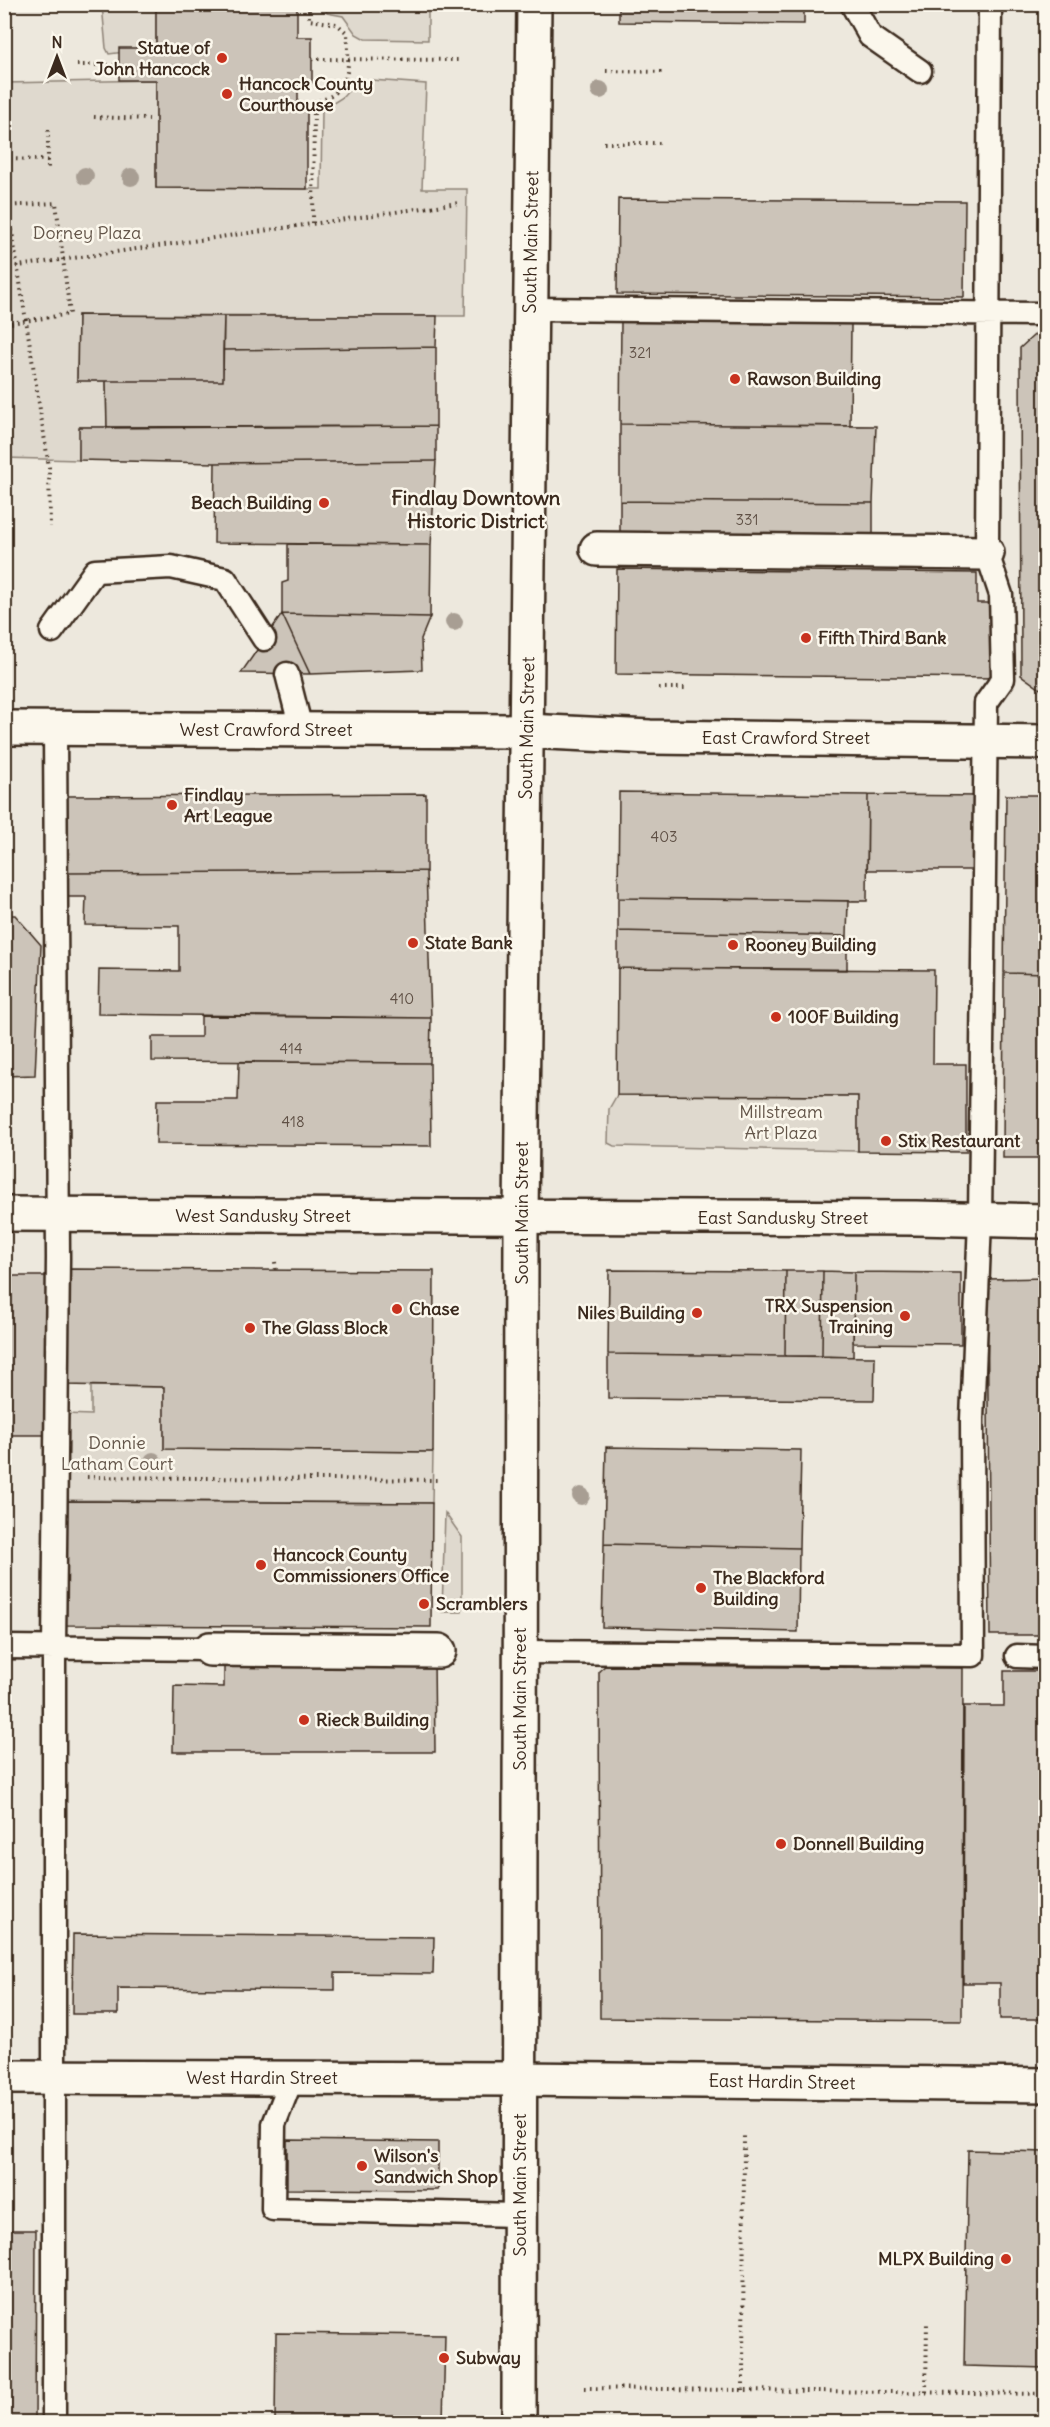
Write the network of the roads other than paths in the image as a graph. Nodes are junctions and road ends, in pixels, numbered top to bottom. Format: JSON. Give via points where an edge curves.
{"nodes":[{"id":1,"x":534,"y":4,"type":"edge"},
{"id":2,"x":852,"y":4,"type":"edge"},
{"id":3,"x":990,"y":4,"type":"edge"},
{"id":4,"x":920,"y":70,"type":"dead end"},
{"id":5,"x":531,"y":309,"type":"junction"},
{"id":6,"x":990,"y":314,"type":"junction"},
{"id":7,"x":1046,"y":314,"type":"edge"},
{"id":8,"x":597,"y":549,"type":"dead end"},
{"id":9,"x":987,"y":553,"type":"junction"},
{"id":10,"x":52,"y":631,"type":"dead end"},
{"id":11,"x":264,"y":639,"type":"dead end"},
{"id":12,"x":287,"y":674,"type":"dead end"},
{"id":13,"x":4,"y":728,"type":"edge"},
{"id":14,"x":55,"y":728,"type":"junction"},
{"id":15,"x":301,"y":729,"type":"junction"},
{"id":16,"x":527,"y":731,"type":"junction"},
{"id":17,"x":986,"y":741,"type":"junction"},
{"id":18,"x":1046,"y":742,"type":"edge"},
{"id":19,"x":4,"y":1214,"type":"edge"},
{"id":20,"x":58,"y":1215,"type":"junction"},
{"id":21,"x":521,"y":1217,"type":"junction"},
{"id":22,"x":980,"y":1220,"type":"junction"},
{"id":23,"x":1046,"y":1221,"type":"edge"},
{"id":24,"x":4,"y":1647,"type":"edge"},
{"id":25,"x":54,"y":1648,"type":"junction"},
{"id":26,"x":210,"y":1649,"type":"joint"},
{"id":27,"x":439,"y":1651,"type":"dead end"},
{"id":28,"x":520,"y":1652,"type":"junction"},
{"id":29,"x":1017,"y":1656,"type":"dead end"},
{"id":30,"x":1046,"y":1657,"type":"edge"},
{"id":31,"x":4,"y":2077,"type":"edge"},
{"id":32,"x":54,"y":2077,"type":"junction"},
{"id":33,"x":292,"y":2078,"type":"junction"},
{"id":34,"x":519,"y":2079,"type":"junction"},
{"id":35,"x":1046,"y":2085,"type":"edge"},
{"id":36,"x":519,"y":2215,"type":"junction"},
{"id":37,"x":54,"y":2422,"type":"edge"},
{"id":38,"x":519,"y":2422,"type":"edge"}],
"edges":[{"from":1,"to":5,"type":"street","name":"South Main Street"},
{"from":2,"to":4,"type":"lane","via":[[870,36]]},
{"from":3,"to":6,"type":"lane"},
{"from":5,"to":6,"type":"lane"},
{"from":5,"to":16,"type":"street","name":"South Main Street"},
{"from":6,"to":7,"type":"lane"},
{"from":6,"to":9,"type":"lane"},
{"from":8,"to":9,"type":"street"},
{"from":9,"to":17,"type":"lane","via":[[1001,596],[1003,679],[986,704]]},
{"from":10,"to":11,"type":"lane","via":[[95,571],[171,567],[225,579]]},
{"from":12,"to":15,"type":"lane"},
{"from":13,"to":14,"type":"street","name":"West Crawford Street"},
{"from":14,"to":15,"type":"street","name":"West Crawford Street"},
{"from":14,"to":20,"type":"lane"},
{"from":15,"to":16,"type":"street","name":"West Crawford Street"},
{"from":16,"to":17,"type":"street","name":"East Crawford Street","via":[[650,737]]},
{"from":16,"to":21,"type":"street","name":"South Main Street"},
{"from":17,"to":18,"type":"street","name":"East Crawford Street"},
{"from":17,"to":22,"type":"lane"},
{"from":19,"to":20,"type":"street","name":"West Sandusky Street"},
{"from":20,"to":21,"type":"street","name":"West Sandusky Street"},
{"from":20,"to":25,"type":"lane"},
{"from":21,"to":22,"type":"street","name":"East Sandusky Street"},
{"from":21,"to":28,"type":"street","name":"South Main Street"},
{"from":22,"to":23,"type":"street","name":"East Sandusky Street"},
{"from":22,"to":28,"type":"lane","via":[[972,1420],[974,1655]]},
{"from":24,"to":25,"type":"lane"},
{"from":25,"to":26,"type":"lane"},
{"from":25,"to":32,"type":"lane"},
{"from":26,"to":27,"type":"street"},
{"from":28,"to":34,"type":"street","name":"South Main Street"},
{"from":29,"to":30,"type":"lane"},
{"from":31,"to":32,"type":"street","name":"West Hardin Street"},
{"from":32,"to":33,"type":"street","name":"West Hardin Street"},
{"from":32,"to":37,"type":"lane"},
{"from":33,"to":34,"type":"street","name":"West Hardin Street"},
{"from":33,"to":36,"type":"lane","via":[[273,2124],[273,2210]]},
{"from":34,"to":35,"type":"street","name":"East Hardin Street"},
{"from":34,"to":36,"type":"street","name":"South Main Street"},
{"from":36,"to":38,"type":"street","name":"South Main Street"}]}
